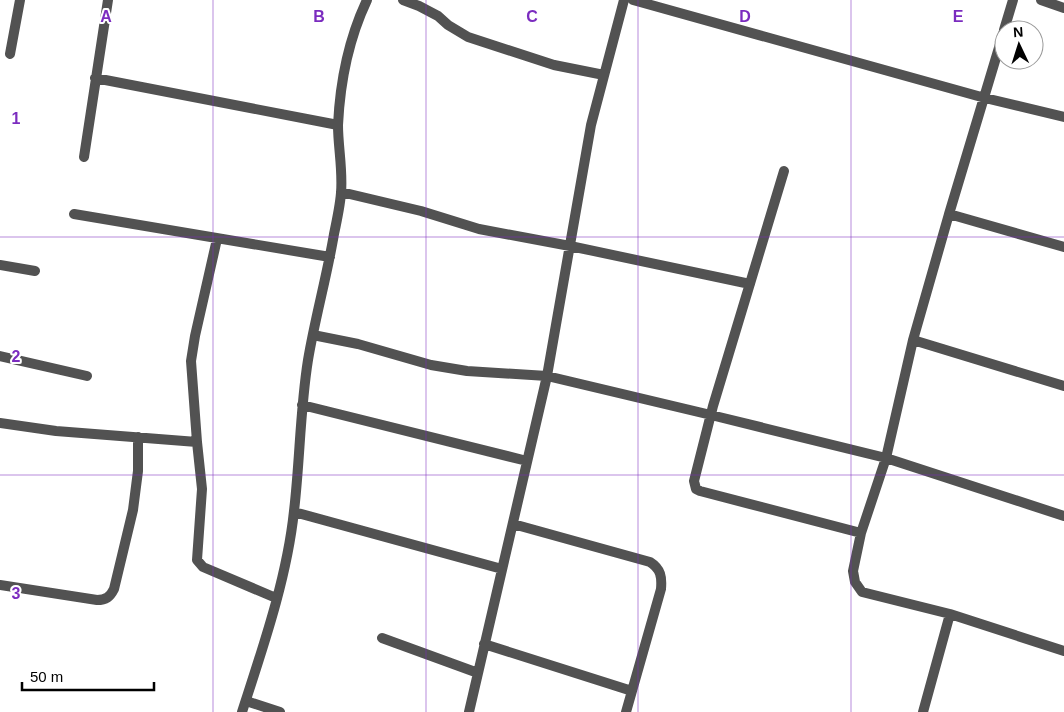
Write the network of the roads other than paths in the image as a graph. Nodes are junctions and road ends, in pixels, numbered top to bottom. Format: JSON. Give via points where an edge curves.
{"nodes":[{"id":1,"x":20,"y":0,"type":"edge"},
{"id":2,"x":108,"y":0,"type":"edge"},
{"id":3,"x":367,"y":0,"type":"edge"},
{"id":4,"x":403,"y":0,"type":"edge"},
{"id":5,"x":624,"y":0,"type":"edge"},
{"id":6,"x":633,"y":0,"type":"edge"},
{"id":7,"x":1013,"y":0,"type":"edge"},
{"id":8,"x":1041,"y":0,"type":"edge"},
{"id":9,"x":1064,"y":8,"type":"edge"},
{"id":10,"x":1007,"y":20,"type":"edge"},
{"id":11,"x":10,"y":54,"type":"dead end"},
{"id":12,"x":994,"y":66,"type":"edge"},
{"id":13,"x":604,"y":75,"type":"junction"},
{"id":14,"x":95,"y":78,"type":"junction"},
{"id":15,"x":985,"y":98,"type":"junction"},
{"id":16,"x":1064,"y":117,"type":"edge"},
{"id":17,"x":338,"y":125,"type":"junction"},
{"id":18,"x":84,"y":157,"type":"dead end"},
{"id":19,"x":784,"y":171,"type":"dead end"},
{"id":20,"x":341,"y":192,"type":"junction"},
{"id":21,"x":74,"y":214,"type":"dead end"},
{"id":22,"x":949,"y":214,"type":"junction"},
{"id":23,"x":217,"y":239,"type":"junction"},
{"id":24,"x":570,"y":246,"type":"junction"},
{"id":25,"x":1064,"y":247,"type":"edge"},
{"id":26,"x":330,"y":257,"type":"junction"},
{"id":27,"x":0,"y":266,"type":"edge"},
{"id":28,"x":35,"y":271,"type":"dead end"},
{"id":29,"x":750,"y":284,"type":"junction"},
{"id":30,"x":313,"y":335,"type":"junction"},
{"id":31,"x":913,"y":340,"type":"junction"},
{"id":32,"x":0,"y":356,"type":"edge"},
{"id":33,"x":87,"y":376,"type":"dead end"},
{"id":34,"x":547,"y":376,"type":"junction"},
{"id":35,"x":1064,"y":386,"type":"edge"},
{"id":36,"x":302,"y":405,"type":"junction"},
{"id":37,"x":711,"y":415,"type":"junction"},
{"id":38,"x":0,"y":423,"type":"edge"},
{"id":39,"x":138,"y":437,"type":"junction"},
{"id":40,"x":197,"y":442,"type":"junction"},
{"id":41,"x":886,"y":458,"type":"junction"},
{"id":42,"x":527,"y":461,"type":"junction"},
{"id":43,"x":294,"y":512,"type":"junction"},
{"id":44,"x":1064,"y":516,"type":"edge"},
{"id":45,"x":513,"y":524,"type":"junction"},
{"id":46,"x":861,"y":533,"type":"junction"},
{"id":47,"x":502,"y":569,"type":"junction"},
{"id":48,"x":0,"y":585,"type":"edge"},
{"id":49,"x":276,"y":598,"type":"junction"},
{"id":50,"x":950,"y":614,"type":"junction"},
{"id":51,"x":382,"y":638,"type":"dead end"},
{"id":52,"x":484,"y":644,"type":"junction"},
{"id":53,"x":1064,"y":651,"type":"edge"},
{"id":54,"x":478,"y":674,"type":"junction"},
{"id":55,"x":632,"y":691,"type":"junction"},
{"id":56,"x":246,"y":701,"type":"junction"},
{"id":57,"x":242,"y":712,"type":"edge"},
{"id":58,"x":280,"y":712,"type":"edge"},
{"id":59,"x":469,"y":712,"type":"edge"},
{"id":60,"x":626,"y":712,"type":"edge"},
{"id":61,"x":923,"y":712,"type":"edge"}],
"edges":[{"from":1,"to":11,"type":"street"},
{"from":2,"to":14,"type":"street"},
{"from":3,"to":17,"type":"street","via":[[350,46]]},
{"from":4,"to":13,"type":"street","via":[[438,16],[468,37],[554,65]]},
{"from":5,"to":13,"type":"street"},
{"from":6,"to":15,"type":"street"},
{"from":7,"to":10,"type":"street"},
{"from":8,"to":9,"type":"street"},
{"from":12,"to":15,"type":"street"},
{"from":13,"to":24,"type":"street","via":[[591,125]]},
{"from":14,"to":17,"type":"street"},
{"from":14,"to":18,"type":"street"},
{"from":15,"to":16,"type":"street"},
{"from":15,"to":22,"type":"street"},
{"from":17,"to":20,"type":"street"},
{"from":19,"to":29,"type":"street"},
{"from":20,"to":24,"type":"street","via":[[479,229]]},
{"from":20,"to":26,"type":"street"},
{"from":21,"to":23,"type":"street"},
{"from":22,"to":25,"type":"street"},
{"from":22,"to":31,"type":"street"},
{"from":23,"to":26,"type":"street"},
{"from":23,"to":40,"type":"street","via":[[192,356]]},
{"from":24,"to":29,"type":"street"},
{"from":24,"to":34,"type":"street"},
{"from":26,"to":30,"type":"street"},
{"from":27,"to":28,"type":"street"},
{"from":29,"to":37,"type":"street"},
{"from":30,"to":34,"type":"street","via":[[431,365],[467,371]]},
{"from":30,"to":36,"type":"street"},
{"from":31,"to":35,"type":"street"},
{"from":31,"to":41,"type":"street"},
{"from":32,"to":33,"type":"street"},
{"from":34,"to":37,"type":"street"},
{"from":34,"to":42,"type":"street"},
{"from":36,"to":42,"type":"street"},
{"from":36,"to":43,"type":"street"},
{"from":37,"to":41,"type":"street"},
{"from":37,"to":46,"type":"street","via":[[694,481],[696,489]]},
{"from":38,"to":39,"type":"street"},
{"from":39,"to":40,"type":"street"},
{"from":39,"to":48,"type":"street","via":[[133,510],[110,596],[97,600]]},
{"from":40,"to":49,"type":"street","via":[[203,501],[198,563]]},
{"from":41,"to":44,"type":"street"},
{"from":41,"to":46,"type":"street"},
{"from":42,"to":45,"type":"street"},
{"from":43,"to":47,"type":"street"},
{"from":43,"to":49,"type":"street"},
{"from":45,"to":47,"type":"street"},
{"from":45,"to":55,"type":"street","via":[[650,562],[659,569],[661,589]]},
{"from":46,"to":50,"type":"street","via":[[853,571],[862,592]]},
{"from":47,"to":52,"type":"street"},
{"from":49,"to":56,"type":"street"},
{"from":50,"to":53,"type":"street"},
{"from":50,"to":61,"type":"street"},
{"from":51,"to":54,"type":"street"},
{"from":52,"to":54,"type":"street"},
{"from":52,"to":55,"type":"street"},
{"from":54,"to":59,"type":"street"},
{"from":55,"to":60,"type":"street"},
{"from":56,"to":57,"type":"street"},
{"from":56,"to":58,"type":"street"}]}
